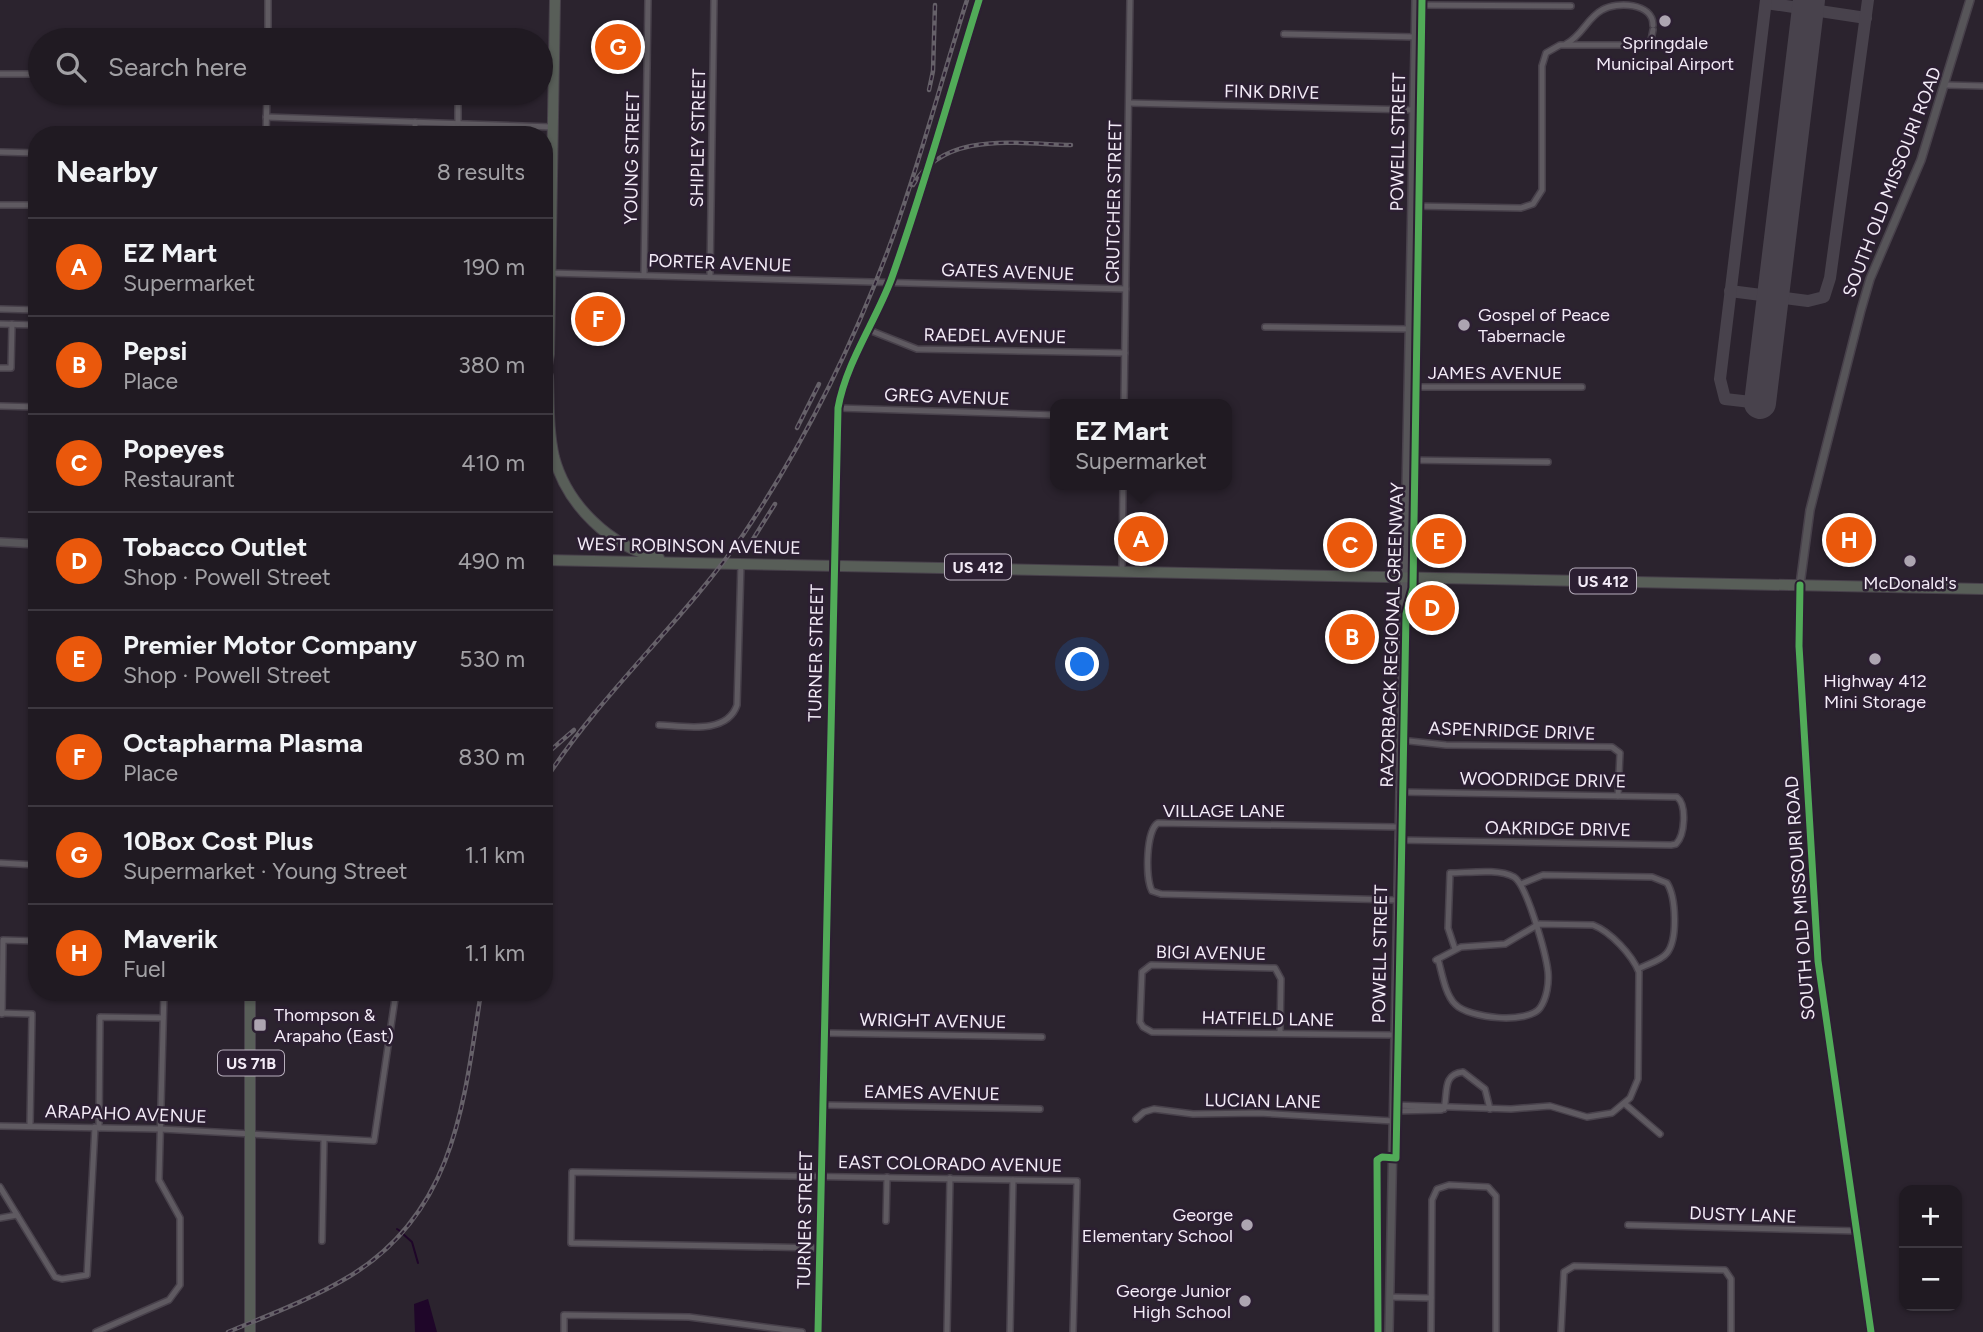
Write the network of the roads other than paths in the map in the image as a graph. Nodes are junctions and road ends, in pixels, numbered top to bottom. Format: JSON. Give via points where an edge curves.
{"nodes":[{"id":1,"x":268,"y":0,"type":"edge"},
{"id":2,"x":555,"y":0,"type":"edge"},
{"id":3,"x":649,"y":0,"type":"edge"},
{"id":4,"x":714,"y":0,"type":"edge"},
{"id":5,"x":979,"y":0,"type":"edge"},
{"id":6,"x":1130,"y":0,"type":"edge"},
{"id":7,"x":1970,"y":0,"type":"edge"},
{"id":8,"x":1416,"y":2,"type":"edge"},
{"id":9,"x":1458,"y":3,"type":"edge"},
{"id":10,"x":1521,"y":3,"type":"edge"},
{"id":11,"x":1571,"y":6,"type":"dead end"},
{"id":12,"x":268,"y":28,"type":"edge"},
{"id":13,"x":1284,"y":34,"type":"dead end"},
{"id":14,"x":1416,"y":37,"type":"junction"},
{"id":15,"x":1566,"y":44,"type":"junction"},
{"id":16,"x":0,"y":74,"type":"edge"},
{"id":17,"x":28,"y":74,"type":"edge"},
{"id":18,"x":553,"y":85,"type":"edge"},
{"id":19,"x":1947,"y":85,"type":"junction"},
{"id":20,"x":1983,"y":86,"type":"edge"},
{"id":21,"x":1129,"y":103,"type":"junction"},
{"id":22,"x":266,"y":105,"type":"edge"},
{"id":23,"x":458,"y":105,"type":"edge"},
{"id":24,"x":553,"y":105,"type":"edge"},
{"id":25,"x":1415,"y":110,"type":"junction"},
{"id":26,"x":266,"y":117,"type":"junction"},
{"id":27,"x":415,"y":122,"type":"junction"},
{"id":28,"x":458,"y":124,"type":"junction"},
{"id":29,"x":266,"y":126,"type":"edge"},
{"id":30,"x":415,"y":126,"type":"edge"},
{"id":31,"x":521,"y":126,"type":"edge"},
{"id":32,"x":552,"y":126,"type":"edge"},
{"id":33,"x":0,"y":152,"type":"edge"},
{"id":34,"x":28,"y":153,"type":"edge"},
{"id":35,"x":0,"y":205,"type":"edge"},
{"id":36,"x":28,"y":205,"type":"edge"},
{"id":37,"x":1413,"y":206,"type":"junction"},
{"id":38,"x":553,"y":273,"type":"edge"},
{"id":39,"x":644,"y":275,"type":"junction"},
{"id":40,"x":710,"y":276,"type":"junction"},
{"id":41,"x":890,"y":282,"type":"junction"},
{"id":42,"x":1126,"y":289,"type":"junction"},
{"id":43,"x":0,"y":309,"type":"edge"},
{"id":44,"x":28,"y":310,"type":"edge"},
{"id":45,"x":0,"y":324,"type":"edge"},
{"id":46,"x":12,"y":324,"type":"junction"},
{"id":47,"x":28,"y":324,"type":"edge"},
{"id":48,"x":1265,"y":327,"type":"dead end"},
{"id":49,"x":1410,"y":329,"type":"junction"},
{"id":50,"x":869,"y":330,"type":"junction"},
{"id":51,"x":1125,"y":353,"type":"junction"},
{"id":52,"x":0,"y":368,"type":"edge"},
{"id":53,"x":1409,"y":387,"type":"junction"},
{"id":54,"x":1582,"y":387,"type":"dead end"},
{"id":55,"x":1124,"y":399,"type":"edge"},
{"id":56,"x":0,"y":406,"type":"edge"},
{"id":57,"x":28,"y":407,"type":"edge"},
{"id":58,"x":838,"y":408,"type":"junction"},
{"id":59,"x":1050,"y":415,"type":"edge"},
{"id":60,"x":553,"y":449,"type":"edge"},
{"id":61,"x":1408,"y":460,"type":"junction"},
{"id":62,"x":1548,"y":462,"type":"dead end"},
{"id":63,"x":1123,"y":490,"type":"edge"},
{"id":64,"x":0,"y":542,"type":"edge"},
{"id":65,"x":620,"y":542,"type":"junction"},
{"id":66,"x":28,"y":544,"type":"edge"},
{"id":67,"x":553,"y":560,"type":"edge"},
{"id":68,"x":620,"y":561,"type":"junction"},
{"id":69,"x":680,"y":562,"type":"junction"},
{"id":70,"x":741,"y":563,"type":"junction"},
{"id":71,"x":834,"y":564,"type":"junction"},
{"id":72,"x":1122,"y":569,"type":"junction"},
{"id":73,"x":1405,"y":576,"type":"junction"},
{"id":74,"x":1801,"y":585,"type":"junction"},
{"id":75,"x":1983,"y":589,"type":"edge"},
{"id":76,"x":659,"y":725,"type":"dead end"},
{"id":77,"x":1400,"y":740,"type":"junction"},
{"id":78,"x":1399,"y":792,"type":"junction"},
{"id":79,"x":1618,"y":796,"type":"junction"},
{"id":80,"x":1683,"y":805,"type":"joint"},
{"id":81,"x":1398,"y":827,"type":"junction"},
{"id":82,"x":1398,"y":840,"type":"junction"},
{"id":83,"x":0,"y":863,"type":"edge"},
{"id":84,"x":28,"y":865,"type":"edge"},
{"id":85,"x":1521,"y":884,"type":"junction"},
{"id":86,"x":1396,"y":900,"type":"junction"},
{"id":87,"x":1535,"y":925,"type":"junction"},
{"id":88,"x":28,"y":941,"type":"edge"},
{"id":89,"x":1455,"y":949,"type":"junction"},
{"id":90,"x":1638,"y":969,"type":"junction"},
{"id":91,"x":164,"y":1001,"type":"edge"},
{"id":92,"x":250,"y":1001,"type":"edge"},
{"id":93,"x":395,"y":1001,"type":"edge"},
{"id":94,"x":1,"y":1014,"type":"edge"},
{"id":95,"x":163,"y":1018,"type":"junction"},
{"id":96,"x":1143,"y":1027,"type":"joint"},
{"id":97,"x":824,"y":1033,"type":"junction"},
{"id":98,"x":1280,"y":1033,"type":"junction"},
{"id":99,"x":1394,"y":1035,"type":"junction"},
{"id":100,"x":1042,"y":1037,"type":"dead end"},
{"id":101,"x":1625,"y":1104,"type":"junction"},
{"id":102,"x":822,"y":1105,"type":"junction"},
{"id":103,"x":1393,"y":1108,"type":"junction"},
{"id":104,"x":1040,"y":1109,"type":"dead end"},
{"id":105,"x":1444,"y":1109,"type":"junction"},
{"id":106,"x":1490,"y":1109,"type":"junction"},
{"id":107,"x":1136,"y":1119,"type":"dead end"},
{"id":108,"x":1392,"y":1121,"type":"junction"},
{"id":109,"x":30,"y":1125,"type":"junction"},
{"id":110,"x":0,"y":1126,"type":"edge"},
{"id":111,"x":97,"y":1128,"type":"junction"},
{"id":112,"x":161,"y":1129,"type":"junction"},
{"id":113,"x":252,"y":1134,"type":"junction"},
{"id":114,"x":1660,"y":1135,"type":"dead end"},
{"id":115,"x":324,"y":1139,"type":"junction"},
{"id":116,"x":822,"y":1176,"type":"junction"},
{"id":117,"x":887,"y":1177,"type":"junction"},
{"id":118,"x":950,"y":1178,"type":"junction"},
{"id":119,"x":1013,"y":1180,"type":"junction"},
{"id":120,"x":0,"y":1187,"type":"edge"},
{"id":121,"x":17,"y":1215,"type":"junction"},
{"id":122,"x":0,"y":1218,"type":"edge"},
{"id":123,"x":886,"y":1221,"type":"dead end"},
{"id":124,"x":1628,"y":1225,"type":"dead end"},
{"id":125,"x":1857,"y":1231,"type":"junction"},
{"id":126,"x":322,"y":1241,"type":"dead end"},
{"id":127,"x":820,"y":1248,"type":"junction"},
{"id":128,"x":1390,"y":1297,"type":"junction"},
{"id":129,"x":1431,"y":1298,"type":"junction"},
{"id":130,"x":96,"y":1332,"type":"edge"},
{"id":131,"x":250,"y":1332,"type":"edge"},
{"id":132,"x":564,"y":1332,"type":"edge"},
{"id":133,"x":802,"y":1332,"type":"edge"},
{"id":134,"x":818,"y":1332,"type":"edge"},
{"id":135,"x":947,"y":1332,"type":"edge"},
{"id":136,"x":1010,"y":1332,"type":"edge"},
{"id":137,"x":1073,"y":1332,"type":"edge"},
{"id":138,"x":1389,"y":1332,"type":"edge"},
{"id":139,"x":1431,"y":1332,"type":"edge"},
{"id":140,"x":1496,"y":1332,"type":"edge"},
{"id":141,"x":1561,"y":1332,"type":"edge"},
{"id":142,"x":1731,"y":1332,"type":"edge"},
{"id":143,"x":1871,"y":1332,"type":"edge"}],
"edges":[{"from":1,"to":12,"type":"street"},
{"from":2,"to":18,"type":"highway"},
{"from":3,"to":39,"type":"street","name":"YOUNG STREET"},
{"from":4,"to":40,"type":"street","name":"SHIPLEY STREET"},
{"from":5,"to":41,"type":"street","name":"TURNER STREET"},
{"from":6,"to":21,"type":"street","name":"CRUTCHER STREET"},
{"from":7,"to":19,"type":"street","name":"SOUTH OLD MISSOURI ROAD"},
{"from":8,"to":9,"type":"street"},
{"from":8,"to":14,"type":"street","name":"POWELL STREET"},
{"from":9,"to":10,"type":"street"},
{"from":10,"to":11,"type":"street"},
{"from":13,"to":14,"type":"street"},
{"from":14,"to":25,"type":"street","name":"POWELL STREET"},
{"from":15,"to":15,"type":"street","via":[[1643,45],[1650,40],[1651,15],[1643,9],[1601,10],[1578,38]]},
{"from":15,"to":37,"type":"street","via":[[1550,49],[1542,61],[1542,190],[1536,201],[1521,208]]},
{"from":16,"to":17,"type":"street"},
{"from":19,"to":20,"type":"street"},
{"from":19,"to":74,"type":"street","name":"SOUTH OLD MISSOURI ROAD","via":[[1862,305],[1810,510]]},
{"from":21,"to":25,"type":"street","name":"FINK DRIVE"},
{"from":21,"to":42,"type":"street","name":"CRUTCHER STREET"},
{"from":22,"to":26,"type":"street"},
{"from":23,"to":28,"type":"street"},
{"from":24,"to":32,"type":"highway"},
{"from":25,"to":37,"type":"street","name":"POWELL STREET"},
{"from":26,"to":27,"type":"street"},
{"from":26,"to":29,"type":"street"},
{"from":27,"to":28,"type":"street"},
{"from":27,"to":30,"type":"street"},
{"from":28,"to":31,"type":"street"},
{"from":33,"to":34,"type":"street"},
{"from":35,"to":36,"type":"street"},
{"from":37,"to":49,"type":"street","name":"POWELL STREET"},
{"from":38,"to":39,"type":"street","name":"PORTER AVENUE"},
{"from":39,"to":40,"type":"street","name":"PORTER AVENUE"},
{"from":40,"to":41,"type":"street","name":"PORTER AVENUE"},
{"from":41,"to":42,"type":"street","name":"GATES AVENUE"},
{"from":41,"to":50,"type":"street","name":"TURNER STREET"},
{"from":42,"to":51,"type":"street","name":"CRUTCHER STREET"},
{"from":43,"to":44,"type":"street"},
{"from":45,"to":46,"type":"street"},
{"from":46,"to":47,"type":"street"},
{"from":46,"to":52,"type":"street","via":[[11,368]]},
{"from":48,"to":49,"type":"street"},
{"from":49,"to":53,"type":"street","name":"POWELL STREET"},
{"from":50,"to":51,"type":"street","name":"RAEDEL AVENUE","via":[[918,349]]},
{"from":50,"to":58,"type":"street","name":"TURNER STREET"},
{"from":51,"to":55,"type":"street","name":"CRUTCHER STREET"},
{"from":53,"to":54,"type":"street","name":"JAMES AVENUE"},
{"from":53,"to":61,"type":"street","name":"POWELL STREET"},
{"from":56,"to":57,"type":"street"},
{"from":58,"to":59,"type":"street","name":"GREG AVENUE"},
{"from":58,"to":71,"type":"street","name":"TURNER STREET"},
{"from":60,"to":65,"type":"highway","number":"US 412","via":[[571,496],[591,520]]},
{"from":61,"to":62,"type":"street"},
{"from":61,"to":73,"type":"street","name":"POWELL STREET"},
{"from":63,"to":72,"type":"street"},
{"from":64,"to":66,"type":"street"},
{"from":65,"to":68,"type":"highway"},
{"from":65,"to":69,"type":"highway","number":"US 412"},
{"from":67,"to":68,"type":"highway","name":"WEST ROBINSON AVENUE"},
{"from":68,"to":69,"type":"highway","name":"WEST ROBINSON AVENUE","number":"US 412"},
{"from":69,"to":70,"type":"highway","name":"WEST ROBINSON AVENUE","number":"US 412"},
{"from":70,"to":71,"type":"highway","name":"WEST ROBINSON AVENUE","number":"US 412"},
{"from":70,"to":76,"type":"street","via":[[734,715],[718,725]]},
{"from":71,"to":72,"type":"highway","number":"US 412"},
{"from":71,"to":97,"type":"street","name":"TURNER STREET"},
{"from":72,"to":73,"type":"highway","number":"US 412"},
{"from":73,"to":74,"type":"highway","number":"US 412"},
{"from":73,"to":77,"type":"street","name":"POWELL STREET"},
{"from":74,"to":75,"type":"highway","number":"US 412"},
{"from":74,"to":125,"type":"main road","name":"SOUTH OLD MISSOURI ROAD","via":[[1800,650],[1818,961]]},
{"from":77,"to":78,"type":"street","name":"POWELL STREET"},
{"from":77,"to":79,"type":"street","name":"ASPENRIDGE DRIVE","via":[[1612,747],[1619,753]]},
{"from":78,"to":79,"type":"street","name":"WOODRIDGE DRIVE"},
{"from":78,"to":81,"type":"street","name":"POWELL STREET"},
{"from":79,"to":80,"type":"street","name":"WOODRIDGE DRIVE","via":[[1677,797]]},
{"from":80,"to":82,"type":"street","name":"OAKRIDGE DRIVE","via":[[1682,836],[1671,845]]},
{"from":81,"to":82,"type":"street","name":"POWELL STREET"},
{"from":81,"to":86,"type":"street","name":"VILLAGE LANE","via":[[1158,823],[1149,833],[1148,881],[1152,891],[1161,894]]},
{"from":82,"to":86,"type":"street","name":"POWELL STREET"},
{"from":83,"to":84,"type":"street"},
{"from":85,"to":87,"type":"street"},
{"from":85,"to":89,"type":"street","via":[[1504,874],[1450,873],[1448,928]]},
{"from":85,"to":90,"type":"street","via":[[1543,875],[1652,877],[1667,883],[1673,897],[1672,942],[1662,957]]},
{"from":86,"to":99,"type":"street","name":"POWELL STREET"},
{"from":87,"to":89,"type":"street","via":[[1504,944]]},
{"from":87,"to":89,"type":"street","via":[[1548,975],[1543,1003],[1531,1016],[1464,1010],[1452,1000],[1437,960]]},
{"from":87,"to":90,"type":"street","via":[[1598,927]]},
{"from":88,"to":94,"type":"street","via":[[3,940]]},
{"from":90,"to":101,"type":"street","via":[[1638,1079]]},
{"from":91,"to":95,"type":"street"},
{"from":92,"to":113,"type":"highway","number":"US 71B"},
{"from":93,"to":115,"type":"street","name":"ARAPAHO AVENUE","via":[[374,1141]]},
{"from":94,"to":109,"type":"street","via":[[32,1014]]},
{"from":95,"to":111,"type":"street","via":[[100,1017]]},
{"from":95,"to":112,"type":"street"},
{"from":96,"to":98,"type":"street","name":"HATFIELD LANE","via":[[1152,1032]]},
{"from":96,"to":98,"type":"street","name":"BIGI AVENUE","via":[[1144,969],[1151,965],[1271,967],[1281,979]]},
{"from":97,"to":100,"type":"street","name":"WRIGHT AVENUE"},
{"from":97,"to":102,"type":"street","name":"TURNER STREET"},
{"from":98,"to":99,"type":"street","name":"HATFIELD LANE"},
{"from":99,"to":103,"type":"street","name":"POWELL STREET"},
{"from":101,"to":106,"type":"street","via":[[1595,1117],[1550,1105]]},
{"from":101,"to":114,"type":"street"},
{"from":102,"to":104,"type":"street","name":"EAMES AVENUE"},
{"from":102,"to":116,"type":"street","name":"TURNER STREET"},
{"from":103,"to":105,"type":"street"},
{"from":103,"to":108,"type":"street","name":"POWELL STREET"},
{"from":105,"to":106,"type":"street"},
{"from":105,"to":106,"type":"street","via":[[1448,1080],[1463,1072],[1486,1089]]},
{"from":107,"to":108,"type":"street","name":"LUCIAN LANE","via":[[1154,1109]]},
{"from":108,"to":128,"type":"street","name":"POWELL STREET"},
{"from":109,"to":110,"type":"street","name":"ARAPAHO AVENUE"},
{"from":109,"to":111,"type":"street","name":"ARAPAHO AVENUE"},
{"from":111,"to":112,"type":"street","name":"ARAPAHO AVENUE"},
{"from":111,"to":121,"type":"street","via":[[87,1275],[58,1279]]},
{"from":112,"to":113,"type":"street","name":"ARAPAHO AVENUE"},
{"from":112,"to":130,"type":"street","via":[[159,1180],[181,1226],[178,1291],[169,1300]]},
{"from":113,"to":115,"type":"street","name":"ARAPAHO AVENUE"},
{"from":113,"to":131,"type":"highway","number":"US 71B"},
{"from":115,"to":126,"type":"street"},
{"from":116,"to":117,"type":"street","name":"EAST COLORADO AVENUE"},
{"from":116,"to":127,"type":"street","name":"TURNER STREET"},
{"from":116,"to":127,"type":"street","name":"EAST COLORADO AVENUE","via":[[572,1171],[571,1243]]},
{"from":117,"to":118,"type":"street","name":"EAST COLORADO AVENUE"},
{"from":117,"to":123,"type":"street"},
{"from":118,"to":119,"type":"street","name":"EAST COLORADO AVENUE"},
{"from":118,"to":135,"type":"street"},
{"from":119,"to":136,"type":"street"},
{"from":119,"to":137,"type":"street","name":"EAST COLORADO AVENUE","via":[[1077,1181]]},
{"from":120,"to":121,"type":"street"},
{"from":121,"to":122,"type":"street"},
{"from":124,"to":125,"type":"street","name":"DUSTY LANE"},
{"from":125,"to":143,"type":"main road","name":"SOUTH OLD MISSOURI ROAD"},
{"from":127,"to":134,"type":"street","name":"TURNER STREET"},
{"from":128,"to":129,"type":"street"},
{"from":128,"to":138,"type":"street","name":"POWELL STREET"},
{"from":129,"to":139,"type":"street"},
{"from":129,"to":140,"type":"street","via":[[1432,1200],[1437,1189],[1481,1186],[1493,1191],[1498,1202]]},
{"from":132,"to":133,"type":"street","via":[[564,1315],[689,1317]]},
{"from":141,"to":142,"type":"street","via":[[1566,1269],[1607,1267],[1728,1272]]}]}
